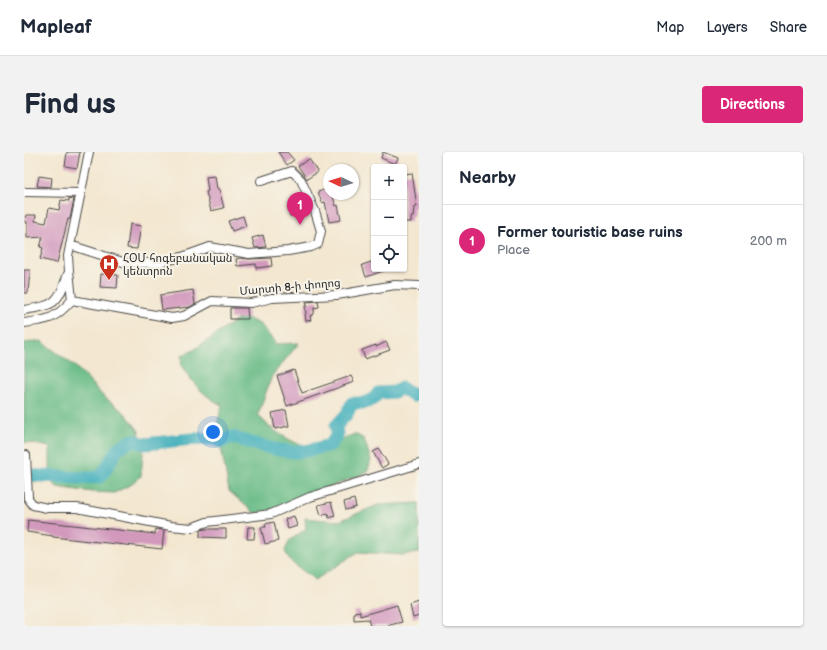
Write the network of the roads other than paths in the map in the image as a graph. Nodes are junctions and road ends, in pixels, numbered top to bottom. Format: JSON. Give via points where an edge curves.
{"nodes":[{"id":1,"x":88,"y":152,"type":"edge"},
{"id":2,"x":261,"y":181,"type":"dead end"},
{"id":3,"x":24,"y":192,"type":"edge"},
{"id":4,"x":81,"y":193,"type":"junction"},
{"id":5,"x":70,"y":245,"type":"junction"},
{"id":6,"x":69,"y":271,"type":"junction"},
{"id":7,"x":419,"y":286,"type":"edge"},
{"id":8,"x":72,"y":300,"type":"junction"},
{"id":9,"x":24,"y":310,"type":"edge"},
{"id":10,"x":24,"y":323,"type":"edge"},
{"id":11,"x":24,"y":455,"type":"edge"},
{"id":12,"x":419,"y":464,"type":"edge"}],
"edges":[{"from":1,"to":4,"type":"street"},
{"from":2,"to":5,"type":"street","via":[[292,171],[301,180],[321,231],[318,244],[288,251],[249,254],[210,248],[156,263],[126,262]]},
{"from":3,"to":4,"type":"street"},
{"from":4,"to":5,"type":"street"},
{"from":5,"to":6,"type":"street"},
{"from":6,"to":8,"type":"street"},
{"from":6,"to":9,"type":"street","via":[[60,296],[54,303]]},
{"from":7,"to":8,"type":"street","name":"Մարտի 8-ի փողոց","via":[[395,285],[337,295],[272,298],[251,303],[212,301],[184,316],[172,318]]},
{"from":8,"to":10,"type":"street","via":[[55,316]]},
{"from":11,"to":12,"type":"street","via":[[28,498],[33,505],[47,508],[77,508],[191,528],[207,522],[271,514],[310,497]]}]}
